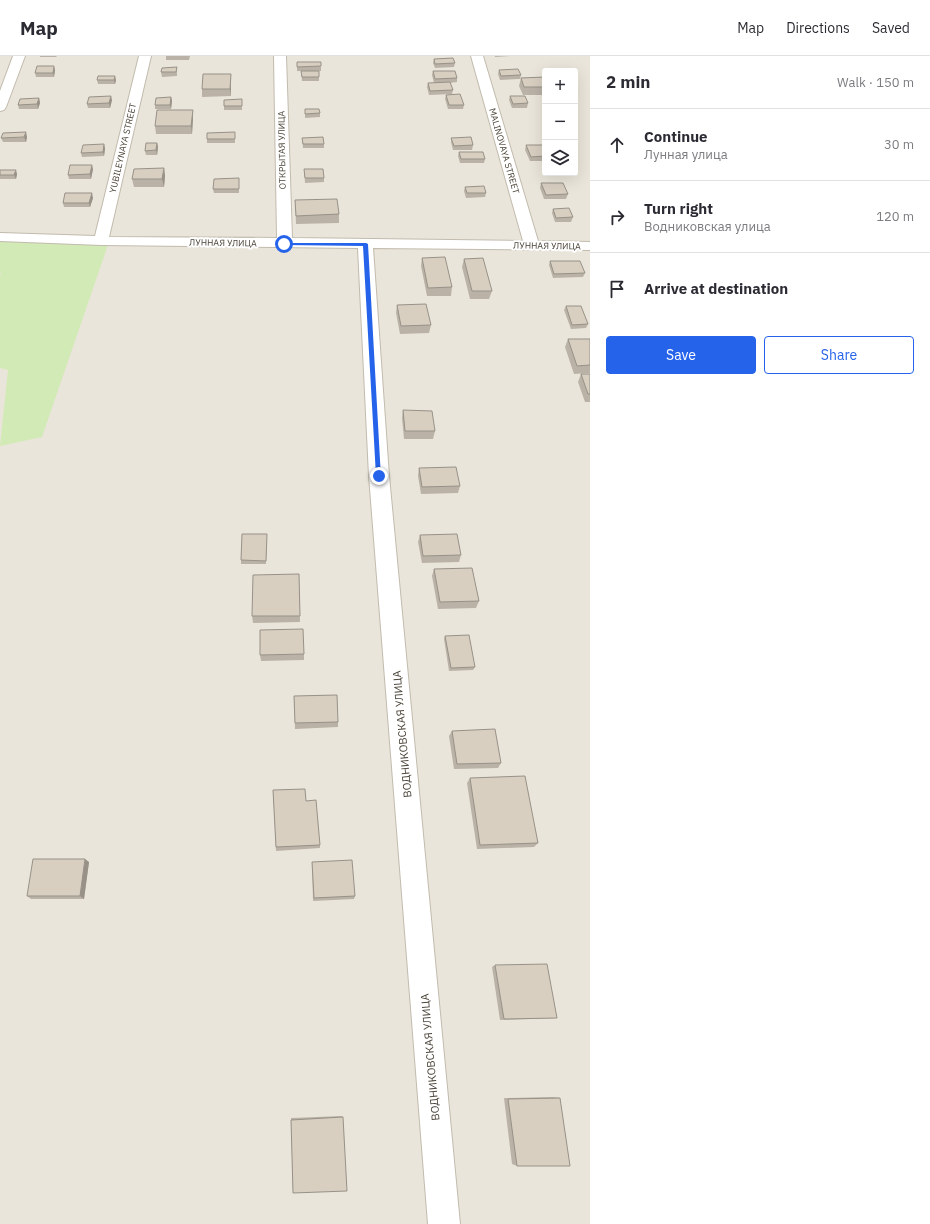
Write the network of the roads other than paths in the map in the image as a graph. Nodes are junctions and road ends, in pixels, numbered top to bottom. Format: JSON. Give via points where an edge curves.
{"nodes":[{"id":1,"x":19,"y":56,"type":"edge"},
{"id":2,"x":145,"y":56,"type":"edge"},
{"id":3,"x":280,"y":56,"type":"edge"},
{"id":4,"x":477,"y":56,"type":"edge"},
{"id":5,"x":0,"y":107,"type":"edge"},
{"id":6,"x":0,"y":236,"type":"edge"},
{"id":7,"x":101,"y":241,"type":"junction"},
{"id":8,"x":284,"y":244,"type":"junction"},
{"id":9,"x":366,"y":244,"type":"junction"},
{"id":10,"x":532,"y":245,"type":"junction"},
{"id":11,"x":590,"y":246,"type":"edge"},
{"id":12,"x":444,"y":1224,"type":"edge"}],
"edges":[{"from":1,"to":5,"type":"street"},
{"from":2,"to":7,"type":"street","name":"YUBILEYNAYA STREET"},
{"from":3,"to":8,"type":"street","name":"ОТКРЫТАЯ УЛИЦА"},
{"from":4,"to":10,"type":"street","name":"MALINOVAYA STREET"},
{"from":6,"to":7,"type":"street","name":"ЛУННАЯ УЛИЦА"},
{"from":7,"to":8,"type":"street","name":"ЛУННАЯ УЛИЦА"},
{"from":8,"to":9,"type":"street","name":"ЛУННАЯ УЛИЦА"},
{"from":9,"to":10,"type":"street","name":"ЛУННАЯ УЛИЦА"},
{"from":9,"to":12,"type":"street","name":"ВОДНИКОВСКАЯ УЛИЦА","via":[[379,476]]},
{"from":10,"to":11,"type":"street","name":"ЛУННАЯ УЛИЦА"}]}
